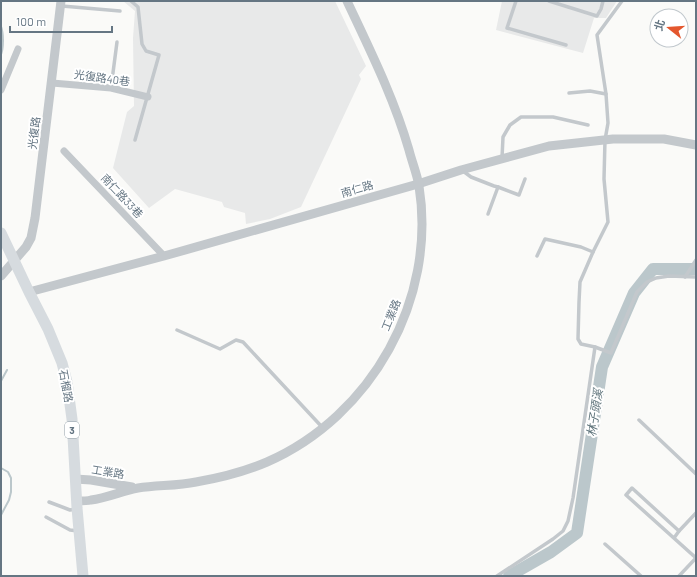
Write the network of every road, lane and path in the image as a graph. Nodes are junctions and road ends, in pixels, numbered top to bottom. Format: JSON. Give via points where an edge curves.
{"nodes":[{"id":1,"x":131,"y":1,"type":"edge"},
{"id":2,"x":347,"y":1,"type":"edge"},
{"id":3,"x":516,"y":1,"type":"edge"},
{"id":4,"x":549,"y":1,"type":"edge"},
{"id":5,"x":603,"y":1,"type":"edge"},
{"id":6,"x":622,"y":1,"type":"edge"},
{"id":7,"x":61,"y":4,"type":"edge"},
{"id":8,"x":120,"y":11,"type":"dead end"},
{"id":9,"x":117,"y":42,"type":"dead end"},
{"id":10,"x":566,"y":45,"type":"dead end"},
{"id":11,"x":18,"y":49,"type":"dead end"},
{"id":12,"x":52,"y":83,"type":"junction"},
{"id":13,"x":111,"y":88,"type":"junction"},
{"id":14,"x":1,"y":90,"type":"edge"},
{"id":15,"x":569,"y":93,"type":"dead end"},
{"id":16,"x":606,"y":94,"type":"junction"},
{"id":17,"x":148,"y":97,"type":"junction"},
{"id":18,"x":588,"y":125,"type":"dead end"},
{"id":19,"x":135,"y":140,"type":"dead end"},
{"id":20,"x":605,"y":140,"type":"junction"},
{"id":21,"x":696,"y":145,"type":"edge"},
{"id":22,"x":64,"y":151,"type":"dead end"},
{"id":23,"x":502,"y":159,"type":"junction"},
{"id":24,"x":461,"y":170,"type":"junction"},
{"id":25,"x":525,"y":179,"type":"dead end"},
{"id":26,"x":418,"y":184,"type":"junction"},
{"id":27,"x":498,"y":187,"type":"junction"},
{"id":28,"x":488,"y":214,"type":"dead end"},
{"id":29,"x":1,"y":233,"type":"edge"},
{"id":30,"x":593,"y":252,"type":"junction"},
{"id":31,"x":164,"y":256,"type":"junction"},
{"id":32,"x":537,"y":256,"type":"dead end"},
{"id":33,"x":696,"y":260,"type":"edge"},
{"id":34,"x":14,"y":262,"type":"junction"},
{"id":35,"x":1,"y":276,"type":"edge"},
{"id":36,"x":685,"y":276,"type":"junction"},
{"id":37,"x":696,"y":277,"type":"edge"},
{"id":38,"x":29,"y":292,"type":"junction"},
{"id":39,"x":176,"y":330,"type":"dead end"},
{"id":40,"x":595,"y":347,"type":"junction"},
{"id":41,"x":639,"y":420,"type":"dead end"},
{"id":42,"x":323,"y":428,"type":"junction"},
{"id":43,"x":696,"y":474,"type":"edge"},
{"id":44,"x":75,"y":479,"type":"junction"},
{"id":45,"x":137,"y":488,"type":"junction"},
{"id":46,"x":49,"y":502,"type":"dead end"},
{"id":47,"x":77,"y":505,"type":"junction"},
{"id":48,"x":696,"y":513,"type":"edge"},
{"id":49,"x":46,"y":517,"type":"dead end"},
{"id":50,"x":679,"y":531,"type":"junction"},
{"id":51,"x":79,"y":532,"type":"junction"},
{"id":52,"x":674,"y":538,"type":"junction"},
{"id":53,"x":605,"y":544,"type":"dead end"},
{"id":54,"x":696,"y":558,"type":"edge"},
{"id":55,"x":83,"y":576,"type":"edge"},
{"id":56,"x":497,"y":576,"type":"edge"},
{"id":57,"x":641,"y":576,"type":"edge"},
{"id":58,"x":679,"y":576,"type":"edge"}],
"edges":[{"from":1,"to":17,"type":"lane","via":[[138,7],[142,44],[146,51],[159,55]]},
{"from":2,"to":26,"type":"street","name":"工業路","via":[[392,99]]},
{"from":3,"to":10,"type":"lane","via":[[507,28]]},
{"from":4,"to":5,"type":"lane","via":[[597,16]]},
{"from":6,"to":16,"type":"lane","via":[[597,35]]},
{"from":7,"to":8,"type":"lane"},
{"from":7,"to":12,"type":"street","name":"光復路"},
{"from":9,"to":13,"type":"lane"},
{"from":11,"to":14,"type":"street"},
{"from":12,"to":13,"type":"street","name":"光復路40巷"},
{"from":12,"to":34,"type":"street","name":"光復路","via":[[31,238]]},
{"from":13,"to":17,"type":"street","name":"光復路40巷"},
{"from":15,"to":16,"type":"lane","via":[[590,91]]},
{"from":16,"to":20,"type":"lane","via":[[608,123]]},
{"from":17,"to":19,"type":"lane"},
{"from":18,"to":23,"type":"lane","via":[[553,117],[521,117],[510,125],[503,137]]},
{"from":20,"to":21,"type":"street","name":"南仁路","via":[[664,139]]},
{"from":20,"to":23,"type":"street","name":"南仁路","via":[[549,146]]},
{"from":20,"to":30,"type":"lane","via":[[604,179],[608,222]]},
{"from":22,"to":31,"type":"street","name":"南仁路33巷"},
{"from":23,"to":24,"type":"street","name":"南仁路"},
{"from":24,"to":26,"type":"street","name":"南仁路"},
{"from":24,"to":27,"type":"lane","via":[[470,177]]},
{"from":25,"to":27,"type":"lane","via":[[519,195]]},
{"from":26,"to":31,"type":"street","name":"南仁路"},
{"from":26,"to":42,"type":"street","name":"工業路","via":[[422,217],[420,250],[415,283],[405,316],[392,345],[367,384],[352,402]]},
{"from":27,"to":28,"type":"lane"},
{"from":29,"to":34,"type":"main road","name":"石榴路","number":"3"},
{"from":30,"to":32,"type":"lane","via":[[545,239]]},
{"from":30,"to":40,"type":"lane","via":[[580,282],[578,339],[581,344]]},
{"from":31,"to":38,"type":"street","name":"南仁路"},
{"from":33,"to":36,"type":"lane"},
{"from":34,"to":35,"type":"street","name":"光復路"},
{"from":34,"to":38,"type":"main road","name":"石榴路","number":"3"},
{"from":36,"to":37,"type":"lane"},
{"from":36,"to":40,"type":"lane","via":[[656,278],[647,282],[637,292],[612,353]]},
{"from":38,"to":44,"type":"main road","name":"石榴路","number":"3","via":[[48,329],[67,382]]},
{"from":39,"to":42,"type":"lane","via":[[220,349],[236,340],[243,342]]},
{"from":40,"to":56,"type":"lane","via":[[568,521],[553,539]]},
{"from":41,"to":43,"type":"lane"},
{"from":42,"to":45,"type":"street","name":"工業路","via":[[267,462],[227,475],[195,482]]},
{"from":44,"to":45,"type":"street","name":"工業路"},
{"from":44,"to":47,"type":"main road","name":"石榴路","number":"3"},
{"from":45,"to":47,"type":"street","name":"工業路"},
{"from":46,"to":47,"type":"lane","via":[[70,510]]},
{"from":47,"to":51,"type":"main road","name":"石榴路","number":"3"},
{"from":48,"to":50,"type":"lane"},
{"from":49,"to":51,"type":"lane"},
{"from":50,"to":52,"type":"lane"},
{"from":50,"to":52,"type":"lane","via":[[632,488],[626,495]]},
{"from":51,"to":55,"type":"main road","name":"石榴路","number":"3"},
{"from":52,"to":54,"type":"lane"},
{"from":53,"to":57,"type":"lane"},
{"from":54,"to":58,"type":"lane"}]}
